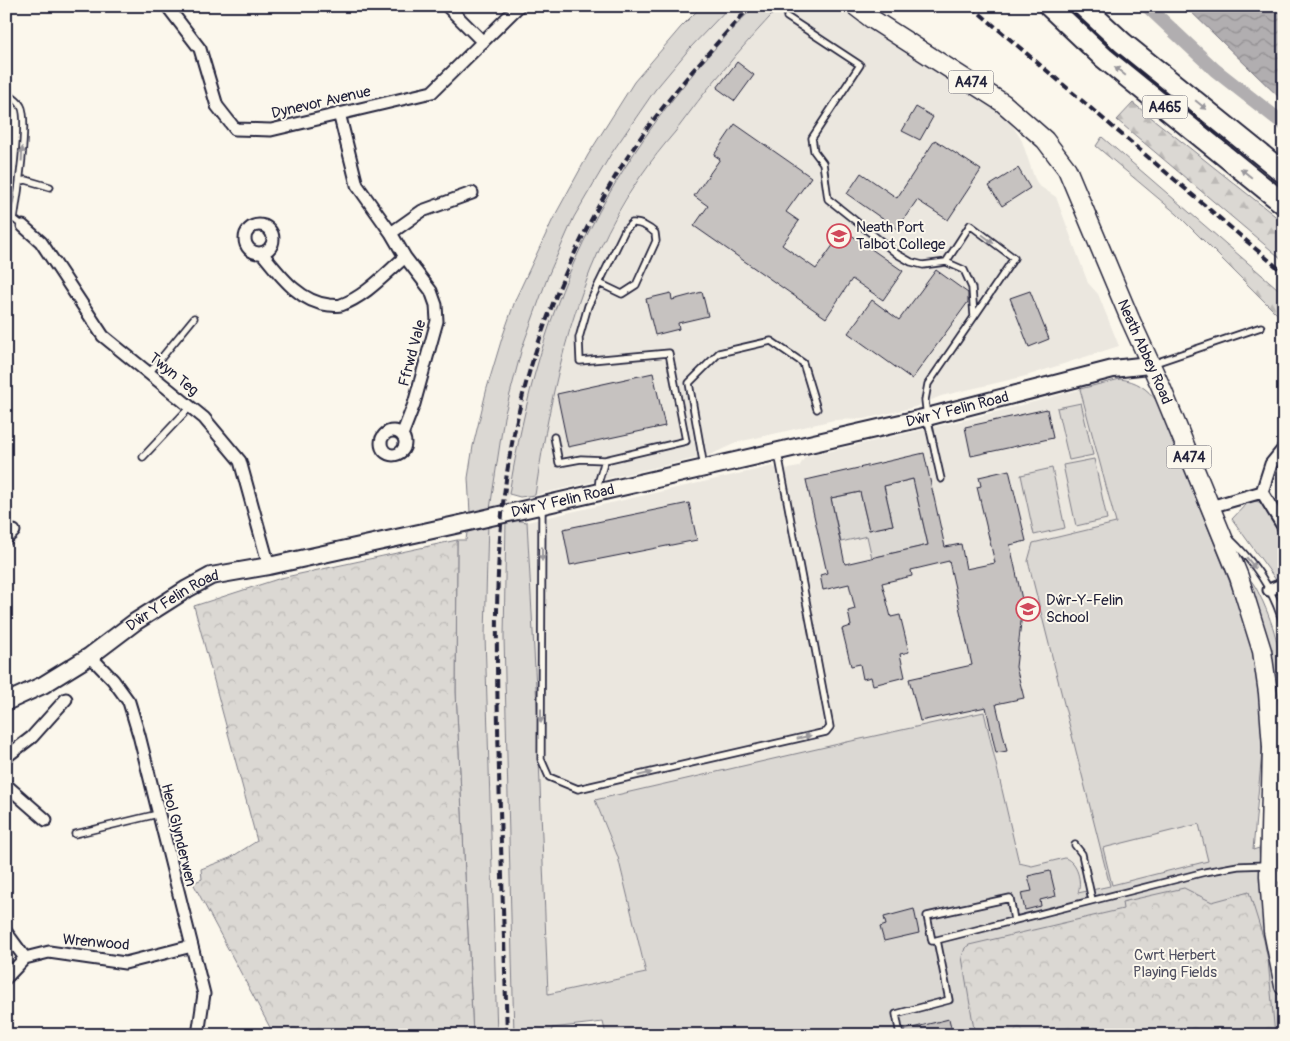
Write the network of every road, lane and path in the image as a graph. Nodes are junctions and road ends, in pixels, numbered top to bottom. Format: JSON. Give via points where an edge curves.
{"nodes":[{"id":1,"x":167,"y":6,"type":"edge"},
{"id":2,"x":447,"y":6,"type":"edge"},
{"id":3,"x":519,"y":6,"type":"edge"},
{"id":4,"x":855,"y":6,"type":"edge"},
{"id":5,"x":1049,"y":6,"type":"edge"},
{"id":6,"x":1083,"y":6,"type":"edge"},
{"id":7,"x":787,"y":17,"type":"dead end"},
{"id":8,"x":483,"y":42,"type":"junction"},
{"id":9,"x":6,"y":93,"type":"edge"},
{"id":10,"x":339,"y":113,"type":"junction"},
{"id":11,"x":1284,"y":173,"type":"edge"},
{"id":12,"x":20,"y":182,"type":"junction"},
{"id":13,"x":50,"y":187,"type":"dead end"},
{"id":14,"x":472,"y":193,"type":"dead end"},
{"id":15,"x":1284,"y":204,"type":"edge"},
{"id":16,"x":6,"y":219,"type":"edge"},
{"id":17,"x":18,"y":223,"type":"junction"},
{"id":18,"x":391,"y":233,"type":"junction"},
{"id":19,"x":262,"y":253,"type":"dead end"},
{"id":20,"x":404,"y":257,"type":"junction"},
{"id":21,"x":946,"y":262,"type":"junction"},
{"id":22,"x":599,"y":284,"type":"junction"},
{"id":23,"x":974,"y":317,"type":"junction"},
{"id":24,"x":194,"y":318,"type":"dead end"},
{"id":25,"x":1261,"y":327,"type":"dead end"},
{"id":26,"x":1150,"y":364,"type":"junction"},
{"id":27,"x":150,"y":373,"type":"junction"},
{"id":28,"x":190,"y":407,"type":"junction"},
{"id":29,"x":817,"y":410,"type":"dead end"},
{"id":30,"x":927,"y":417,"type":"junction"},
{"id":31,"x":402,"y":435,"type":"dead end"},
{"id":32,"x":554,"y":437,"type":"dead end"},
{"id":33,"x":1284,"y":448,"type":"edge"},
{"id":34,"x":778,"y":451,"type":"junction"},
{"id":35,"x":143,"y":457,"type":"dead end"},
{"id":36,"x":605,"y":460,"type":"junction"},
{"id":37,"x":704,"y":469,"type":"junction"},
{"id":38,"x":942,"y":478,"type":"dead end"},
{"id":39,"x":1262,"y":492,"type":"junction"},
{"id":40,"x":598,"y":493,"type":"junction"},
{"id":41,"x":542,"y":505,"type":"junction"},
{"id":42,"x":1210,"y":507,"type":"junction"},
{"id":43,"x":1217,"y":528,"type":"junction"},
{"id":44,"x":1284,"y":528,"type":"edge"},
{"id":45,"x":269,"y":566,"type":"junction"},
{"id":46,"x":1284,"y":584,"type":"edge"},
{"id":47,"x":1269,"y":590,"type":"junction"},
{"id":48,"x":1284,"y":627,"type":"edge"},
{"id":49,"x":90,"y":656,"type":"junction"},
{"id":50,"x":66,"y":699,"type":"dead end"},
{"id":51,"x":6,"y":702,"type":"edge"},
{"id":52,"x":1284,"y":755,"type":"edge"},
{"id":53,"x":6,"y":758,"type":"edge"},
{"id":54,"x":6,"y":785,"type":"edge"},
{"id":55,"x":1271,"y":811,"type":"junction"},
{"id":56,"x":158,"y":814,"type":"junction"},
{"id":57,"x":46,"y":820,"type":"dead end"},
{"id":58,"x":75,"y":834,"type":"dead end"},
{"id":59,"x":1075,"y":845,"type":"dead end"},
{"id":60,"x":1274,"y":872,"type":"edge"},
{"id":61,"x":1092,"y":900,"type":"junction"},
{"id":62,"x":1014,"y":920,"type":"junction"},
{"id":63,"x":6,"y":932,"type":"edge"},
{"id":64,"x":937,"y":940,"type":"junction"},
{"id":65,"x":192,"y":946,"type":"junction"},
{"id":66,"x":25,"y":958,"type":"junction"},
{"id":67,"x":6,"y":978,"type":"edge"},
{"id":68,"x":1284,"y":986,"type":"edge"},
{"id":69,"x":198,"y":1035,"type":"edge"},
{"id":70,"x":900,"y":1035,"type":"edge"}],
"edges":[{"from":1,"to":10,"type":"street","name":"Dynevor Avenue","via":[[200,49],[217,106],[235,128],[271,130]]},
{"from":2,"to":8,"type":"street"},
{"from":3,"to":8,"type":"street","name":"Dynevor Avenue"},
{"from":4,"to":26,"type":"main road","name":"Neath Abbey Road","number":"A474","via":[[1003,103],[1045,140],[1067,169]]},
{"from":15,"to":5,"type":"highway","number":"A465","one_way":true,"via":[[1104,58]]},
{"from":6,"to":11,"type":"highway","number":"A465","one_way":true,"via":[[1123,43]]},
{"from":7,"to":21,"type":"lane","via":[[860,65],[812,138],[814,152],[823,163],[828,199],[911,262],[923,265]]},
{"from":8,"to":10,"type":"street","name":"Dynevor Avenue","via":[[432,92]]},
{"from":12,"to":9,"type":"lane","one_way":true,"via":[[22,107]]},
{"from":10,"to":18,"type":"street","name":"Ffrwd Vale","via":[[357,185]]},
{"from":12,"to":13,"type":"lane","via":[[26,180]]},
{"from":12,"to":17,"type":"lane"},
{"from":14,"to":18,"type":"street","via":[[422,211]]},
{"from":16,"to":17,"type":"lane"},
{"from":17,"to":27,"type":"street","name":"Twyn Teg","via":[[41,242],[103,336]]},
{"from":18,"to":20,"type":"street","name":"Ffrwd Vale"},
{"from":19,"to":20,"type":"street","via":[[284,281],[308,299],[338,306],[368,289]]},
{"from":20,"to":31,"type":"street","name":"Ffrwd Vale","via":[[431,290],[438,321]]},
{"from":21,"to":23,"type":"lane","via":[[964,270],[972,288]]},
{"from":21,"to":23,"type":"lane","one_way":true,"via":[[970,225],[1014,258]]},
{"from":22,"to":22,"type":"lane","via":[[632,222],[655,233],[656,241],[636,285],[622,294]]},
{"from":22,"to":36,"type":"lane","via":[[588,306],[579,338],[580,361],[669,353],[686,441]]},
{"from":23,"to":30,"type":"lane","via":[[928,384],[925,400]]},
{"from":24,"to":27,"type":"lane"},
{"from":25,"to":26,"type":"lane"},
{"from":26,"to":30,"type":"street","name":"Dŵr Y Felin Road","via":[[1113,369]]},
{"from":26,"to":42,"type":"main road","name":"Neath Abbey Road","number":"A474"},
{"from":27,"to":28,"type":"street","name":"Twyn Teg"},
{"from":28,"to":35,"type":"lane"},
{"from":28,"to":45,"type":"street","name":"Twyn Teg","via":[[204,418],[240,461]]},
{"from":29,"to":37,"type":"lane","via":[[803,363],[771,341],[719,353],[689,383]]},
{"from":30,"to":34,"type":"street","name":"Dŵr Y Felin Road"},
{"from":30,"to":38,"type":"lane"},
{"from":32,"to":36,"type":"lane","via":[[559,463],[581,459]]},
{"from":33,"to":39,"type":"street","via":[[1271,464]]},
{"from":34,"to":37,"type":"street","name":"Dŵr Y Felin Road"},
{"from":41,"to":34,"type":"lane","one_way":true,"via":[[541,759],[549,776],[578,789],[826,732],[830,727]]},
{"from":36,"to":40,"type":"lane"},
{"from":37,"to":40,"type":"street","name":"Dŵr Y Felin Road"},
{"from":39,"to":42,"type":"street"},
{"from":39,"to":44,"type":"street"},
{"from":40,"to":41,"type":"street","name":"Dŵr Y Felin Road"},
{"from":41,"to":45,"type":"street","name":"Dŵr Y Felin Road"},
{"from":42,"to":43,"type":"main road","name":"Neath Abbey Road","number":"A474"},
{"from":43,"to":47,"type":"lane","name":"Neath Abbey Road","one_way":true,"via":[[1241,550]]},
{"from":43,"to":55,"type":"main road","name":"Neath Abbey Road","number":"A474","via":[[1239,577],[1262,651],[1272,747]]},
{"from":45,"to":49,"type":"street","name":"Dŵr Y Felin Road","via":[[211,576],[135,622]]},
{"from":46,"to":47,"type":"street"},
{"from":47,"to":48,"type":"lane","name":"Neath Abbey Road"},
{"from":49,"to":51,"type":"street","name":"Dŵr Y Felin Road","via":[[43,686]]},
{"from":49,"to":56,"type":"street","name":"Heol Glynderwen","via":[[130,702]]},
{"from":50,"to":53,"type":"street","via":[[32,737]]},
{"from":52,"to":55,"type":"lane","name":"Neath Abbey Road"},
{"from":54,"to":57,"type":"street"},
{"from":55,"to":60,"type":"main road","name":"Neath Abbey Road","number":"A474"},
{"from":56,"to":58,"type":"lane"},
{"from":56,"to":65,"type":"street","name":"Heol Glynderwen"},
{"from":59,"to":61,"type":"lane","via":[[1082,854]]},
{"from":60,"to":61,"type":"lane","via":[[1238,866]]},
{"from":60,"to":68,"type":"main road","name":"Neath Abbey Road","number":"A474","via":[[1273,931]]},
{"from":61,"to":62,"type":"lane"},
{"from":62,"to":64,"type":"lane"},
{"from":62,"to":64,"type":"lane","via":[[1010,898],[927,916],[932,940]]},
{"from":63,"to":66,"type":"street"},
{"from":64,"to":70,"type":"lane","via":[[949,1000],[896,1014]]},
{"from":65,"to":66,"type":"street","name":"Wrenwood","via":[[126,963],[49,952]]},
{"from":65,"to":69,"type":"street","name":"Heol Glynderwen","via":[[204,994]]},
{"from":66,"to":67,"type":"street"}]}
